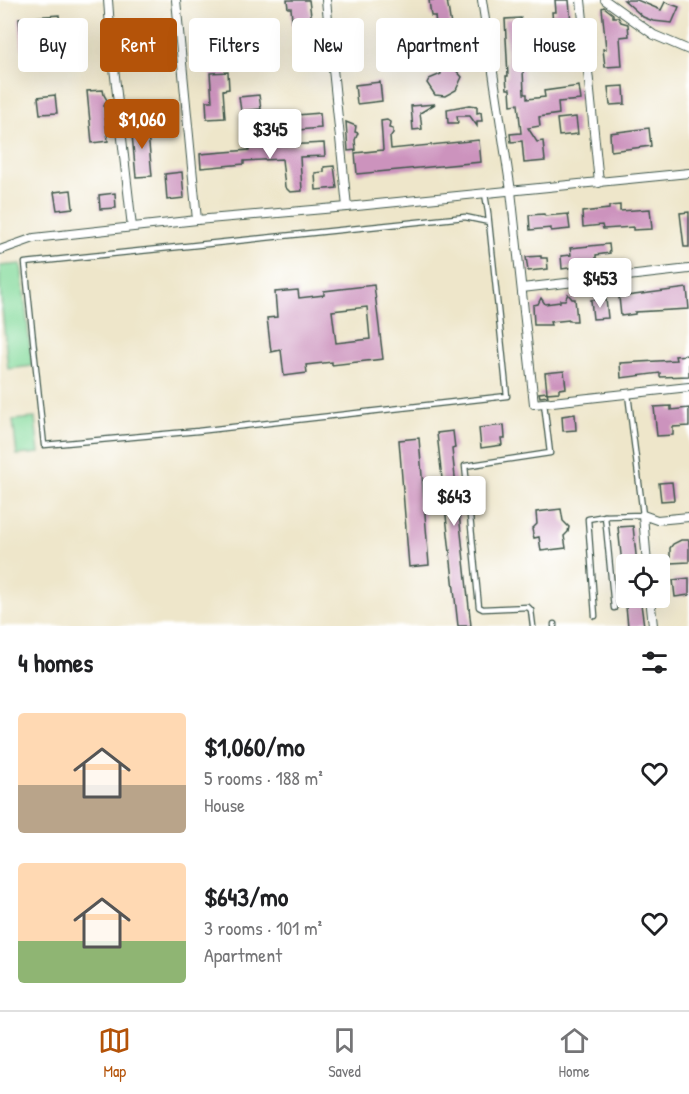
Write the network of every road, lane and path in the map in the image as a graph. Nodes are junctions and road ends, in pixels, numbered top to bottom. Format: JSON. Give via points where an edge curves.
{"nodes":[{"id":1,"x":108,"y":0,"type":"edge"},
{"id":2,"x":176,"y":0,"type":"edge"},
{"id":3,"x":326,"y":0,"type":"edge"},
{"id":4,"x":482,"y":0,"type":"edge"},
{"id":5,"x":581,"y":0,"type":"edge"},
{"id":6,"x":605,"y":0,"type":"edge"},
{"id":7,"x":689,"y":50,"type":"edge"},
{"id":8,"x":689,"y":173,"type":"edge"},
{"id":9,"x":599,"y":183,"type":"junction"},
{"id":10,"x":511,"y":191,"type":"junction"},
{"id":11,"x":485,"y":194,"type":"junction"},
{"id":12,"x":347,"y":207,"type":"junction"},
{"id":13,"x":196,"y":220,"type":"junction"},
{"id":14,"x":489,"y":222,"type":"junction"},
{"id":15,"x":132,"y":227,"type":"junction"},
{"id":16,"x":0,"y":250,"type":"edge"},
{"id":17,"x":689,"y":269,"type":"edge"},
{"id":18,"x":522,"y":288,"type":"junction"},
{"id":19,"x":689,"y":387,"type":"edge"},
{"id":20,"x":628,"y":394,"type":"junction"},
{"id":21,"x":544,"y":403,"type":"junction"},
{"id":22,"x":642,"y":515,"type":"junction"},
{"id":23,"x":605,"y":516,"type":"junction"},
{"id":24,"x":689,"y":517,"type":"edge"},
{"id":25,"x":646,"y":554,"type":"edge"},
{"id":26,"x":614,"y":608,"type":"dead end"},
{"id":27,"x":651,"y":608,"type":"edge"},
{"id":28,"x":595,"y":616,"type":"dead end"},
{"id":29,"x":532,"y":626,"type":"edge"},
{"id":30,"x":653,"y":626,"type":"edge"}],
"edges":[{"from":1,"to":15,"type":"street"},
{"from":2,"to":13,"type":"street"},
{"from":3,"to":12,"type":"street"},
{"from":4,"to":10,"type":"street"},
{"from":5,"to":9,"type":"street"},
{"from":6,"to":7,"type":"street","via":[[654,35]]},
{"from":8,"to":9,"type":"street"},
{"from":9,"to":10,"type":"street"},
{"from":10,"to":11,"type":"street"},
{"from":10,"to":18,"type":"street"},
{"from":11,"to":12,"type":"street"},
{"from":11,"to":14,"type":"lane"},
{"from":12,"to":13,"type":"street"},
{"from":13,"to":15,"type":"street"},
{"from":14,"to":14,"type":"lane","via":[[507,396],[44,445],[25,263],[465,217]]},
{"from":15,"to":16,"type":"street","via":[[34,238]]},
{"from":17,"to":18,"type":"street"},
{"from":18,"to":21,"type":"street","via":[[534,404]]},
{"from":19,"to":20,"type":"street"},
{"from":20,"to":21,"type":"street"},
{"from":20,"to":22,"type":"lane"},
{"from":21,"to":29,"type":"lane","via":[[550,453],[465,466],[479,607],[528,607]]},
{"from":22,"to":23,"type":"lane"},
{"from":22,"to":24,"type":"street","via":[[657,519]]},
{"from":22,"to":25,"type":"street"},
{"from":23,"to":26,"type":"lane"},
{"from":23,"to":28,"type":"lane","via":[[588,519],[587,523]]},
{"from":27,"to":30,"type":"street"}]}
